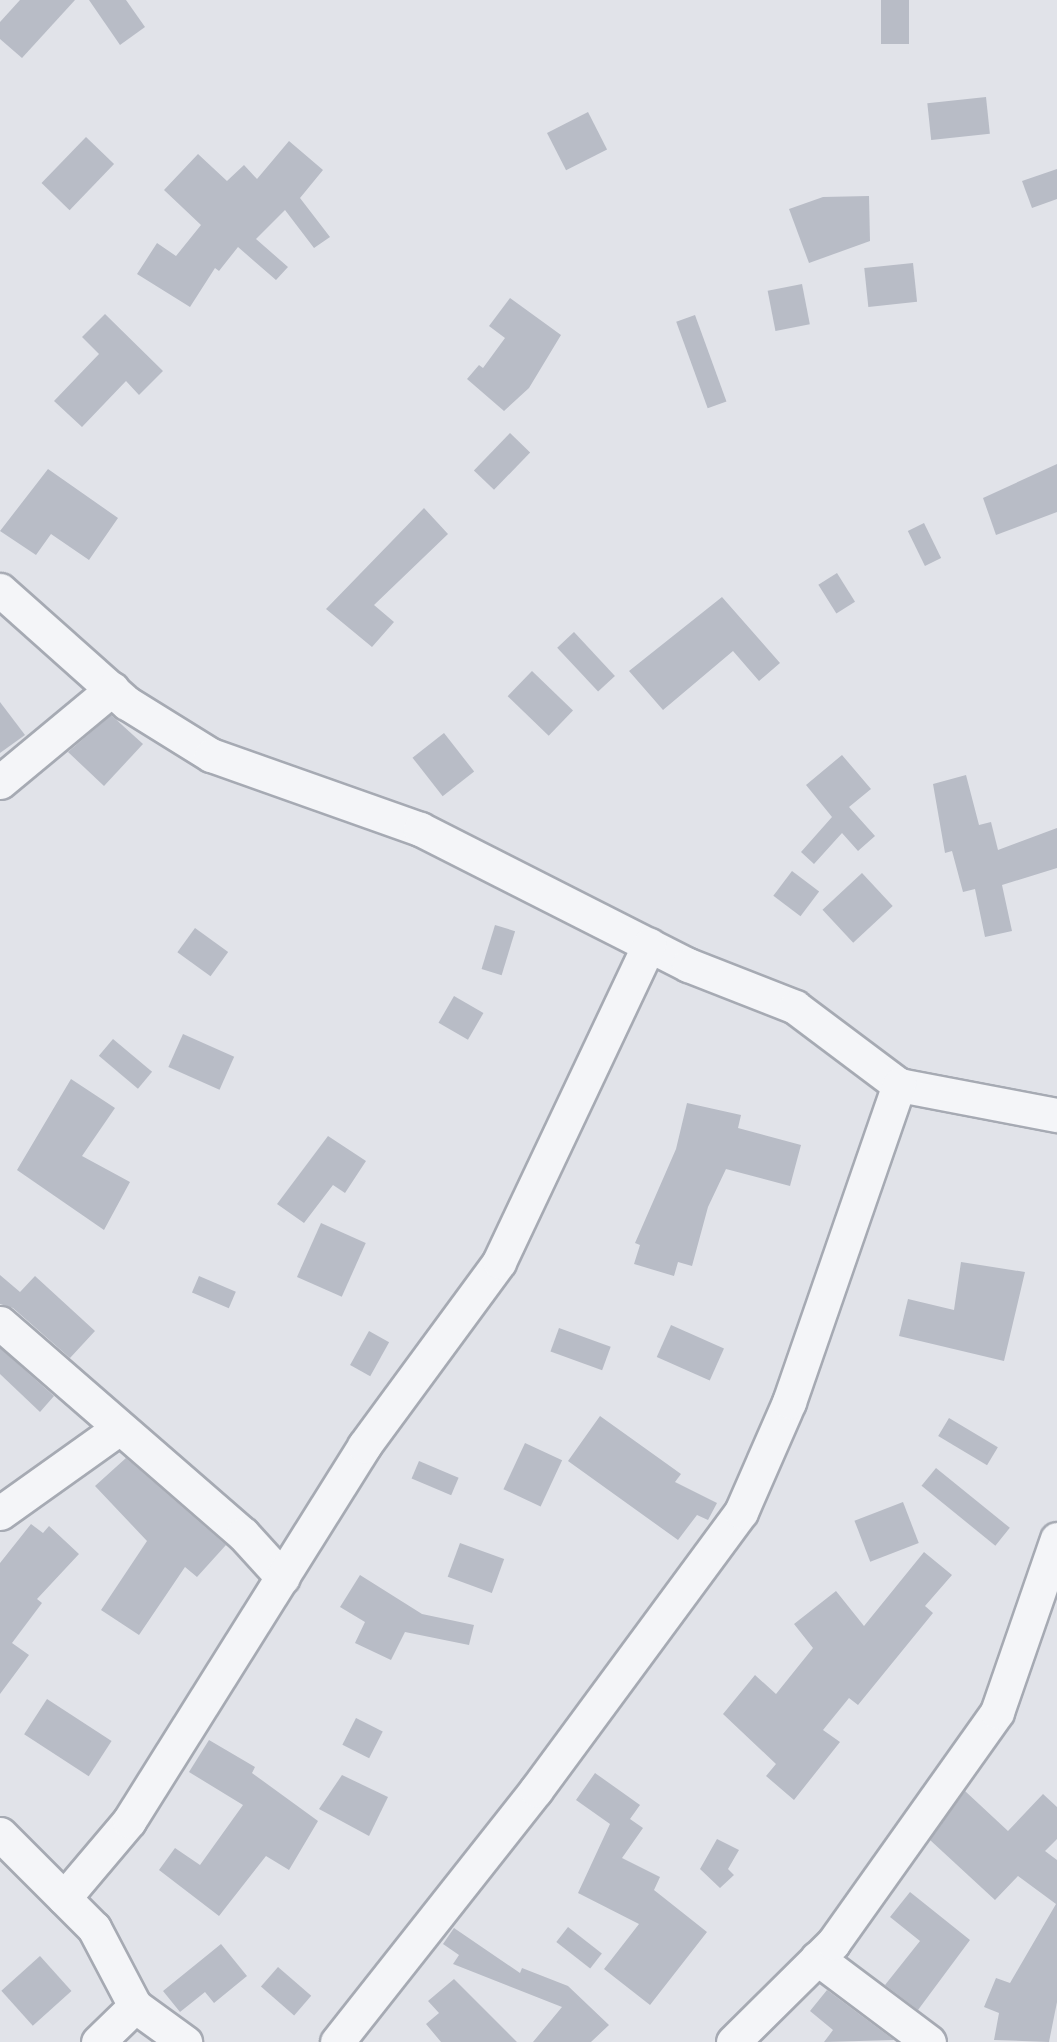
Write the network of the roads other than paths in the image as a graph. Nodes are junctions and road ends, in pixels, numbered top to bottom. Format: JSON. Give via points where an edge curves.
{"nodes":[{"id":1,"x":0,"y":590,"type":"edge"},
{"id":2,"x":112,"y":689,"type":"junction"},
{"id":3,"x":0,"y":782,"type":"edge"},
{"id":4,"x":649,"y":945,"type":"junction"},
{"id":5,"x":899,"y":1085,"type":"junction"},
{"id":6,"x":1057,"y":1115,"type":"edge"},
{"id":7,"x":0,"y":1323,"type":"edge"},
{"id":8,"x":119,"y":1428,"type":"junction"},
{"id":9,"x":0,"y":1513,"type":"edge"},
{"id":10,"x":1057,"y":1539,"type":"edge"},
{"id":11,"x":283,"y":1578,"type":"junction"},
{"id":12,"x":0,"y":1834,"type":"edge"},
{"id":13,"x":64,"y":1898,"type":"junction"},
{"id":14,"x":817,"y":1958,"type":"junction"},
{"id":15,"x":135,"y":2006,"type":"junction"},
{"id":16,"x":98,"y":2042,"type":"edge"},
{"id":17,"x":185,"y":2042,"type":"edge"},
{"id":18,"x":337,"y":2042,"type":"edge"},
{"id":19,"x":733,"y":2042,"type":"edge"},
{"id":20,"x":929,"y":2042,"type":"edge"}],
"edges":[{"from":1,"to":2,"type":"street"},
{"from":2,"to":3,"type":"street"},
{"from":2,"to":4,"type":"street","via":[[211,755],[420,830]]},
{"from":4,"to":5,"type":"street","via":[[795,1007]]},
{"from":4,"to":11,"type":"street","via":[[499,1262],[364,1446]]},
{"from":5,"to":6,"type":"street"},
{"from":5,"to":18,"type":"street","via":[[789,1402],[741,1512],[536,1790]]},
{"from":7,"to":8,"type":"street"},
{"from":8,"to":9,"type":"street"},
{"from":8,"to":11,"type":"street","via":[[243,1534]]},
{"from":10,"to":14,"type":"street","via":[[997,1713]]},
{"from":11,"to":13,"type":"street","via":[[129,1821]]},
{"from":12,"to":13,"type":"street"},
{"from":13,"to":15,"type":"street","via":[[94,1928]]},
{"from":14,"to":19,"type":"street"},
{"from":14,"to":20,"type":"street"},
{"from":15,"to":16,"type":"street"},
{"from":15,"to":17,"type":"street"}]}
